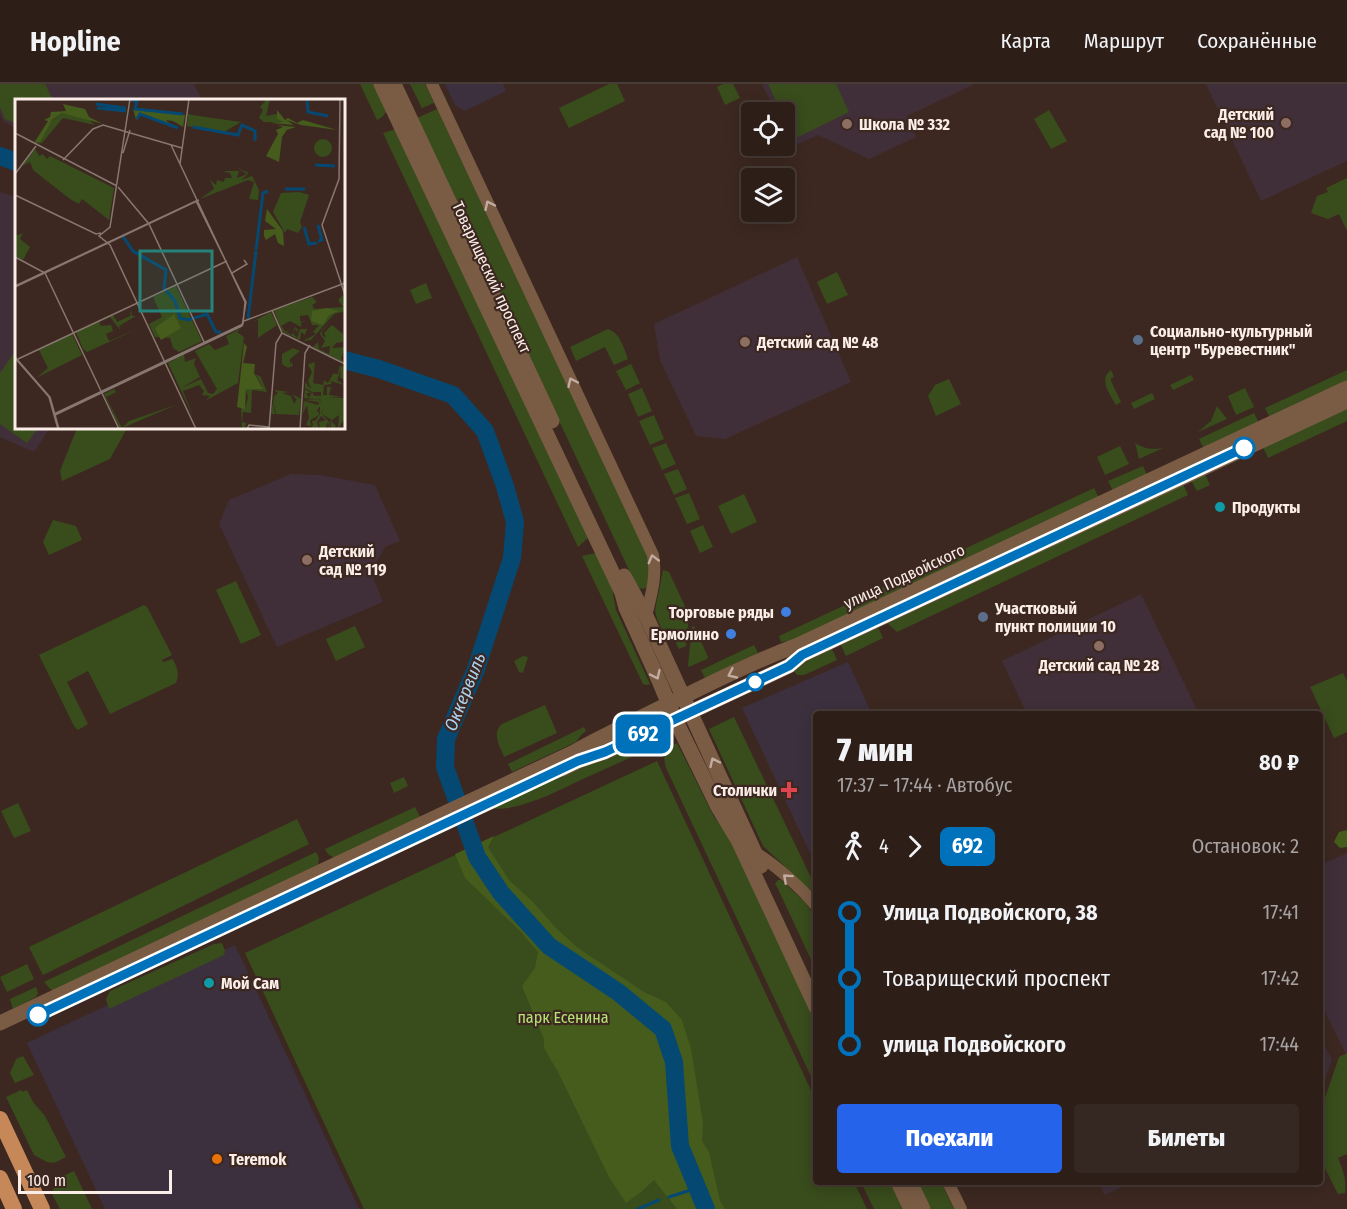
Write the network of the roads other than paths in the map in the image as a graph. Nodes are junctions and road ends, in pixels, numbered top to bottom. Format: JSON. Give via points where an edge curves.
{"nodes":[{"id":1,"x":381,"y":84,"type":"edge"},
{"id":2,"x":394,"y":84,"type":"edge"},
{"id":3,"x":432,"y":84,"type":"edge"},
{"id":4,"x":1347,"y":388,"type":"edge"},
{"id":5,"x":1347,"y":401,"type":"edge"},
{"id":6,"x":646,"y":616,"type":"junction"},
{"id":7,"x":684,"y":696,"type":"junction"},
{"id":8,"x":669,"y":704,"type":"junction"},
{"id":9,"x":690,"y":712,"type":"junction"},
{"id":10,"x":675,"y":719,"type":"junction"},
{"id":11,"x":478,"y":802,"type":"junction"},
{"id":12,"x":442,"y":820,"type":"junction"},
{"id":13,"x":756,"y":853,"type":"junction"},
{"id":14,"x":813,"y":903,"type":"edge"},
{"id":15,"x":813,"y":978,"type":"edge"},
{"id":16,"x":813,"y":1001,"type":"edge"},
{"id":17,"x":0,"y":1023,"type":"edge"},
{"id":18,"x":0,"y":1033,"type":"edge"},
{"id":19,"x":0,"y":1119,"type":"edge"},
{"id":20,"x":0,"y":1178,"type":"edge"},
{"id":21,"x":899,"y":1185,"type":"edge"},
{"id":22,"x":911,"y":1185,"type":"edge"},
{"id":23,"x":949,"y":1185,"type":"edge"},
{"id":24,"x":14,"y":1209,"type":"edge"},
{"id":25,"x":42,"y":1209,"type":"edge"},
{"id":26,"x":911,"y":1209,"type":"edge"},
{"id":27,"x":922,"y":1209,"type":"edge"},
{"id":28,"x":961,"y":1209,"type":"edge"}],
"edges":[{"from":1,"to":8,"type":"street","name":"Товарищеский проспект","one_way":true,"via":[[622,592]]},
{"from":2,"to":6,"type":"street","name":"Товарищеский проспект"},
{"from":6,"to":3,"type":"street","one_way":true,"via":[[655,581],[653,555]]},
{"from":4,"to":7,"type":"street","name":"улица Подвойского","one_way":true},
{"from":5,"to":9,"type":"street","name":"улица Подвойского","via":[[802,655],[789,666]]},
{"from":6,"to":7,"type":"street","name":"Товарищеский проспект"},
{"from":7,"to":8,"type":"street","name":"улица Подвойского"},
{"from":7,"to":9,"type":"street","name":"Товарищеский проспект"},
{"from":8,"to":10,"type":"street","name":"Товарищеский проспект"},
{"from":8,"to":11,"type":"street","name":"улица Подвойского"},
{"from":9,"to":10,"type":"street","name":"улица Подвойского"},
{"from":13,"to":9,"type":"street","name":"Товарищеский проспект","one_way":true},
{"from":10,"to":11,"type":"street","name":"улица Подвойского","via":[[605,752]]},
{"from":10,"to":16,"type":"street","name":"Товарищеский проспект","via":[[738,840]]},
{"from":11,"to":12,"type":"street"},
{"from":12,"to":17,"type":"street"},
{"from":12,"to":18,"type":"street"},
{"from":14,"to":13,"type":"street","one_way":true},
{"from":13,"to":15,"type":"street","name":"Товарищеский проспект"},
{"from":19,"to":25,"type":"main road"},
{"from":20,"to":24,"type":"main road"},
{"from":21,"to":26,"type":"street"},
{"from":22,"to":27,"type":"street"},
{"from":23,"to":28,"type":"street"}]}
